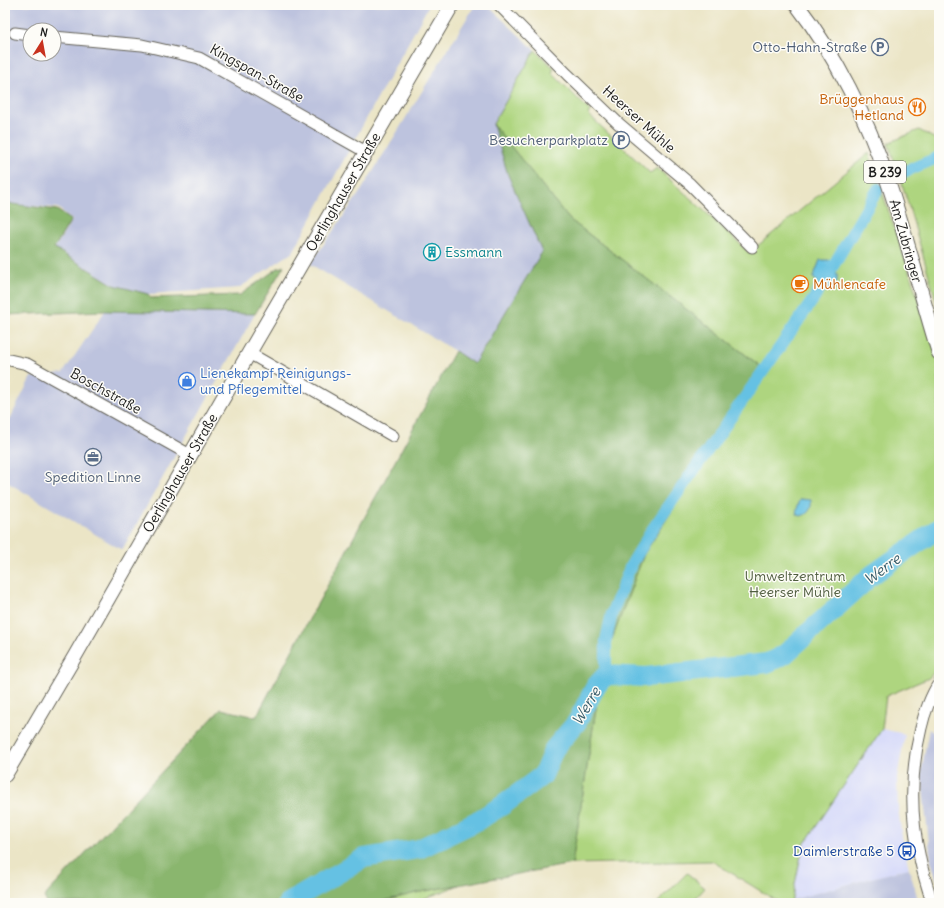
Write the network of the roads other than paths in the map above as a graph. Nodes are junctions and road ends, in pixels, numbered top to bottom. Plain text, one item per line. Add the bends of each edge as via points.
1 (452, 5) edge
2 (499, 5) edge
3 (798, 5) edge
4 (509, 9) edge
5 (15, 33) dead end
6 (22, 34) edge
7 (62, 38) edge
8 (366, 152) junction
9 (752, 246) dead end
10 (249, 353) junction
11 (939, 354) edge
12 (5, 359) edge
13 (393, 436) dead end
14 (190, 455) junction
15 (939, 683) edge
16 (5, 775) edge
17 (932, 903) edge

1 - 8 main road, Oerlinghauser Straße
2 - 4 street, Heerser Mühle
3 - 11 main road, Am Zubringer / B 239 via 826,47 872,139 887,179
4 - 9 street, Heerser Mühle via 567,74 618,123 690,184
5 - 6 street
7 - 8 street, Kingspan-Straße via 142,45 199,58
8 - 10 main road, Oerlinghauser Straße
10 - 13 street
10 - 14 main road, Oerlinghauser Straße
12 - 14 street, Boschstraße via 27,364
14 - 16 main road, Oerlinghauser Straße
15 - 17 street via 924,716 912,781 916,837

